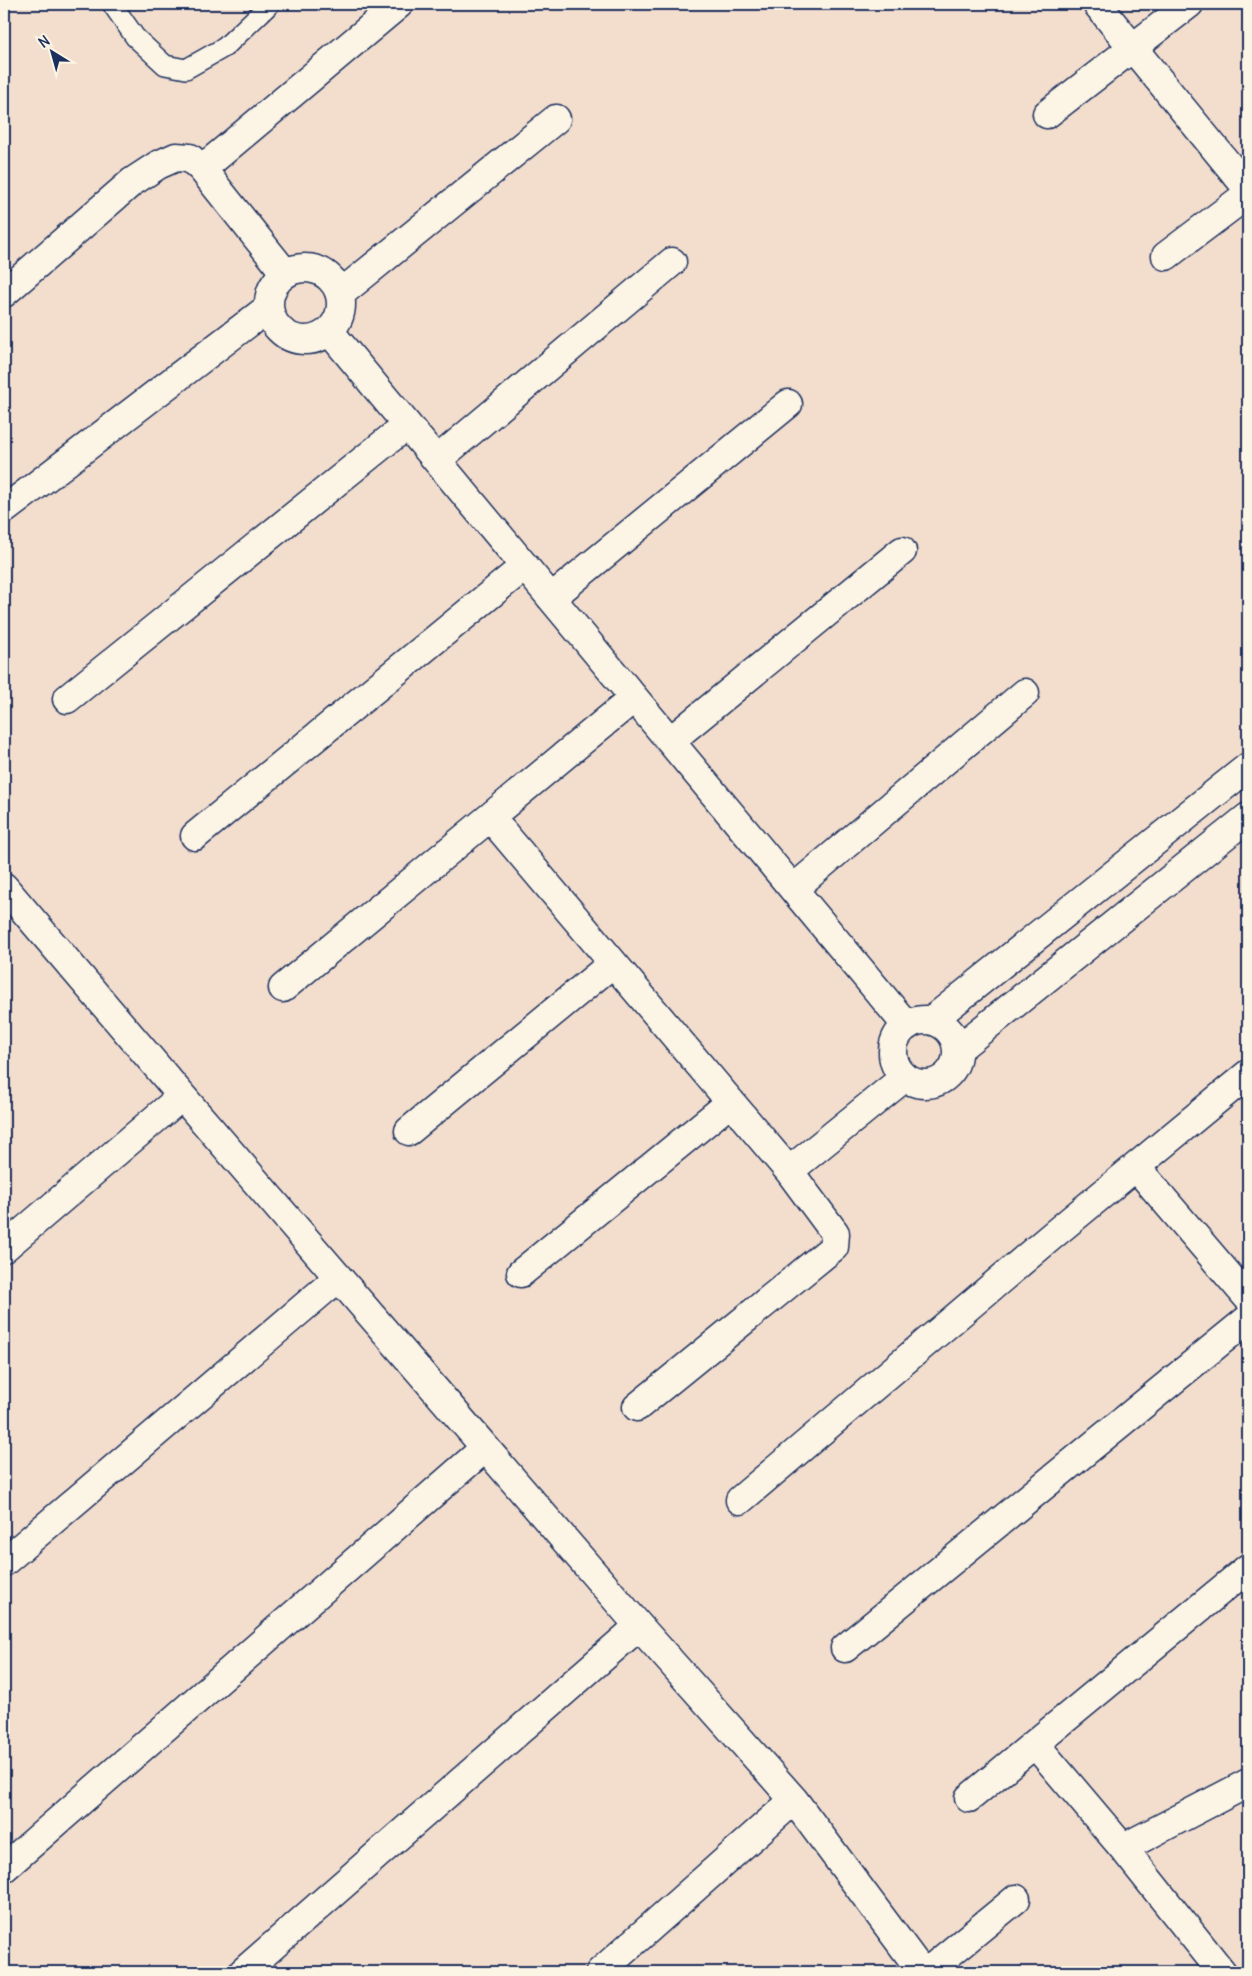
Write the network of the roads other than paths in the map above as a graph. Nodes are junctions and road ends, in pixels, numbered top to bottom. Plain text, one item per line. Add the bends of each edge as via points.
1 (112, 4) edge
2 (270, 4) edge
3 (400, 4) edge
4 (1097, 4) edge
5 (1189, 4) edge
6 (1133, 48) junction
7 (1047, 114) dead end
8 (556, 118) dead end
9 (202, 169) junction
10 (1248, 189) edge
11 (1248, 194) edge
12 (1166, 256) dead end
13 (672, 262) dead end
14 (286, 273) junction
15 (4, 293) edge
16 (340, 294) junction
17 (268, 308) junction
18 (330, 332) junction
19 (788, 404) dead end
20 (407, 425) junction
21 (437, 460) junction
22 (4, 510) edge
23 (902, 551) dead end
24 (525, 566) junction
25 (551, 598) junction
26 (1026, 694) dead end
27 (634, 698) junction
28 (67, 699) dead end
29 (670, 741) junction
30 (1246, 773) edge
31 (490, 817) junction
32 (1248, 817) edge
33 (195, 836) dead end
34 (793, 889) junction
35 (8, 899) edge
36 (614, 963) junction
37 (283, 988) dead end
38 (920, 1023) junction
39 (957, 1050) junction
40 (1248, 1074) edge
41 (905, 1077) junction
42 (182, 1096) junction
43 (731, 1102) junction
44 (408, 1131) dead end
45 (1136, 1167) junction
46 (789, 1171) junction
47 (4, 1248) edge
48 (521, 1273) dead end
49 (338, 1278) junction
50 (1248, 1298) edge
51 (1248, 1319) edge
52 (637, 1407) dead end
53 (486, 1448) junction
54 (740, 1500) dead end
55 (4, 1562) edge
56 (1248, 1568) edge
57 (639, 1626) junction
58 (845, 1648) dead end
59 (1035, 1744) junction
60 (1248, 1783) edge
61 (969, 1798) dead end
62 (794, 1800) junction
63 (1123, 1848) junction
64 (4, 1868) edge
65 (1016, 1899) dead end
66 (243, 1972) edge
67 (600, 1972) edge
68 (922, 1972) edge
69 (927, 1972) edge
70 (1222, 1972) edge

1 - 2 lane via 135,37 165,65 186,69 225,47
3 - 9 street
4 - 6 street
5 - 6 street
6 - 7 street
6 - 10 street
8 - 16 street
9 - 14 street
9 - 15 street via 190,158 176,157 158,165 132,182
11 - 12 street
13 - 21 street
14 - 16 street via 298,268 312,268 325,273
14 - 17 street via 269,294
16 - 18 street via 342,308
17 - 18 street via 280,332 291,339 318,339
17 - 22 street
18 - 20 street
19 - 25 street
20 - 21 street
20 - 28 street
21 - 24 street
23 - 29 street
24 - 25 street
24 - 33 street
25 - 27 street
26 - 34 street
27 - 29 street
27 - 31 street
29 - 34 street
30 - 38 street
31 - 36 street
31 - 37 street
32 - 39 street
34 - 38 street
35 - 42 street
36 - 43 street
36 - 44 street
38 - 39 street via 945,1027
38 - 41 street via 900,1033 895,1041 894,1061
39 - 41 street via 951,1069 935,1082 925,1084
40 - 45 street
41 - 46 street
42 - 47 street
42 - 49 street
43 - 46 street
43 - 48 street
45 - 50 street
45 - 54 street
46 - 52 street via 835,1233 834,1247
49 - 53 street
49 - 55 street
51 - 58 street
53 - 57 street
53 - 64 street
56 - 59 street
57 - 62 street
57 - 66 street
59 - 61 street
59 - 63 street
60 - 63 street
62 - 67 street
62 - 68 street
63 - 70 street
65 - 69 street

